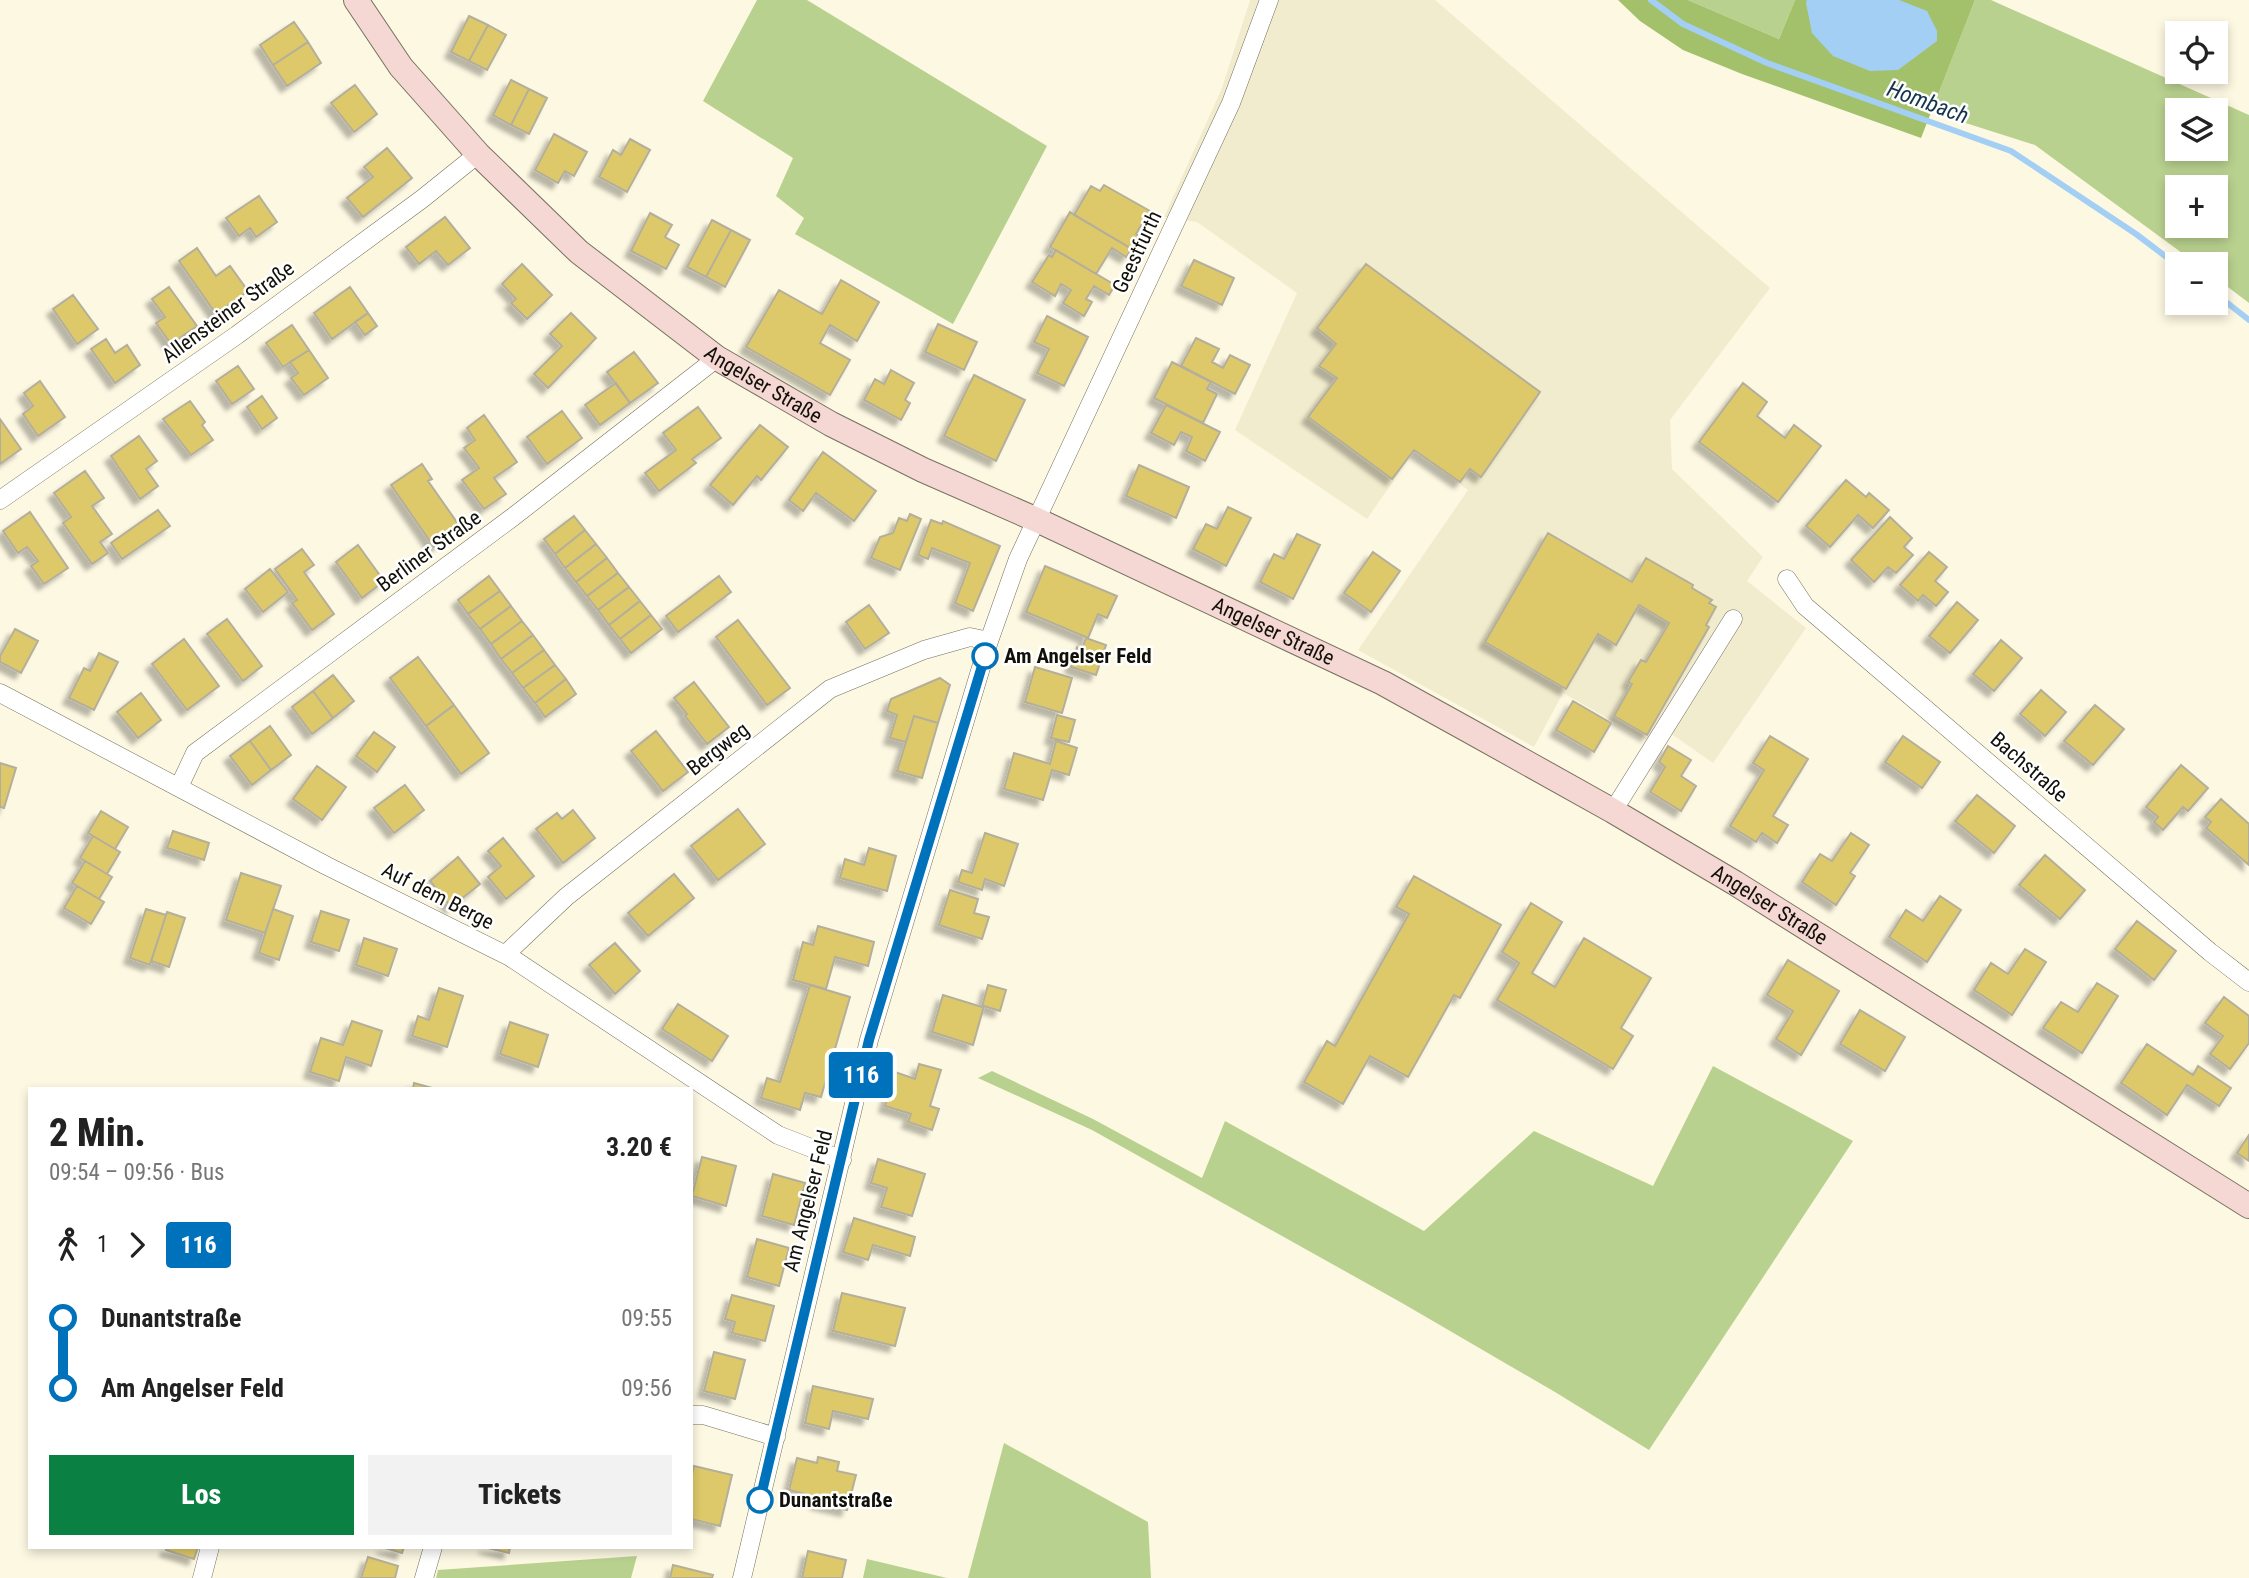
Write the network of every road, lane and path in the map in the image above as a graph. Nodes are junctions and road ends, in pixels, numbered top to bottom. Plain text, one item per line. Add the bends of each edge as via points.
1 (356, 0) edge
2 (1269, 0) edge
3 (478, 154) junction
4 (717, 358) junction
5 (0, 500) edge
6 (1037, 520) junction
7 (1787, 579) dead end
8 (1733, 619) dead end
9 (989, 641) junction
10 (0, 693) edge
11 (179, 787) junction
12 (1614, 811) junction
13 (510, 957) junction
14 (2249, 982) edge
15 (842, 1160) junction
16 (2249, 1206) edge
17 (693, 1415) edge
18 (776, 1437) junction
19 (209, 1549) edge
20 (432, 1549) edge
21 (202, 1578) edge
22 (424, 1578) edge
23 (742, 1578) edge

1 - 3 main road, Angelser Straße via 401,67
2 - 6 street, Geestfurth via 1231,103
3 - 4 main road, Angelser Straße via 579,252
3 - 5 street, Allensteiner Straße via 237,335
4 - 6 main road, Angelser Straße via 831,424
4 - 11 street, Berliner Straße via 513,517 195,752
6 - 9 street, Am Angelser Feld
6 - 12 main road, Angelser Straße via 1383,683
7 - 14 street, Bachstraße via 1805,606
8 - 12 street
9 - 13 street, Bergweg via 970,637 924,650 830,689 566,897 510,950
9 - 15 street, Am Angelser Feld via 869,1040
10 - 11 street, Auf dem Berge
11 - 13 street, Auf dem Berge
12 - 16 main road, Angelser Straße
13 - 15 street, Auf dem Berge via 778,1135
15 - 18 street, Am Angelser Feld
17 - 18 street
18 - 23 street, Am Angelser Feld
19 - 21 street
20 - 22 street

